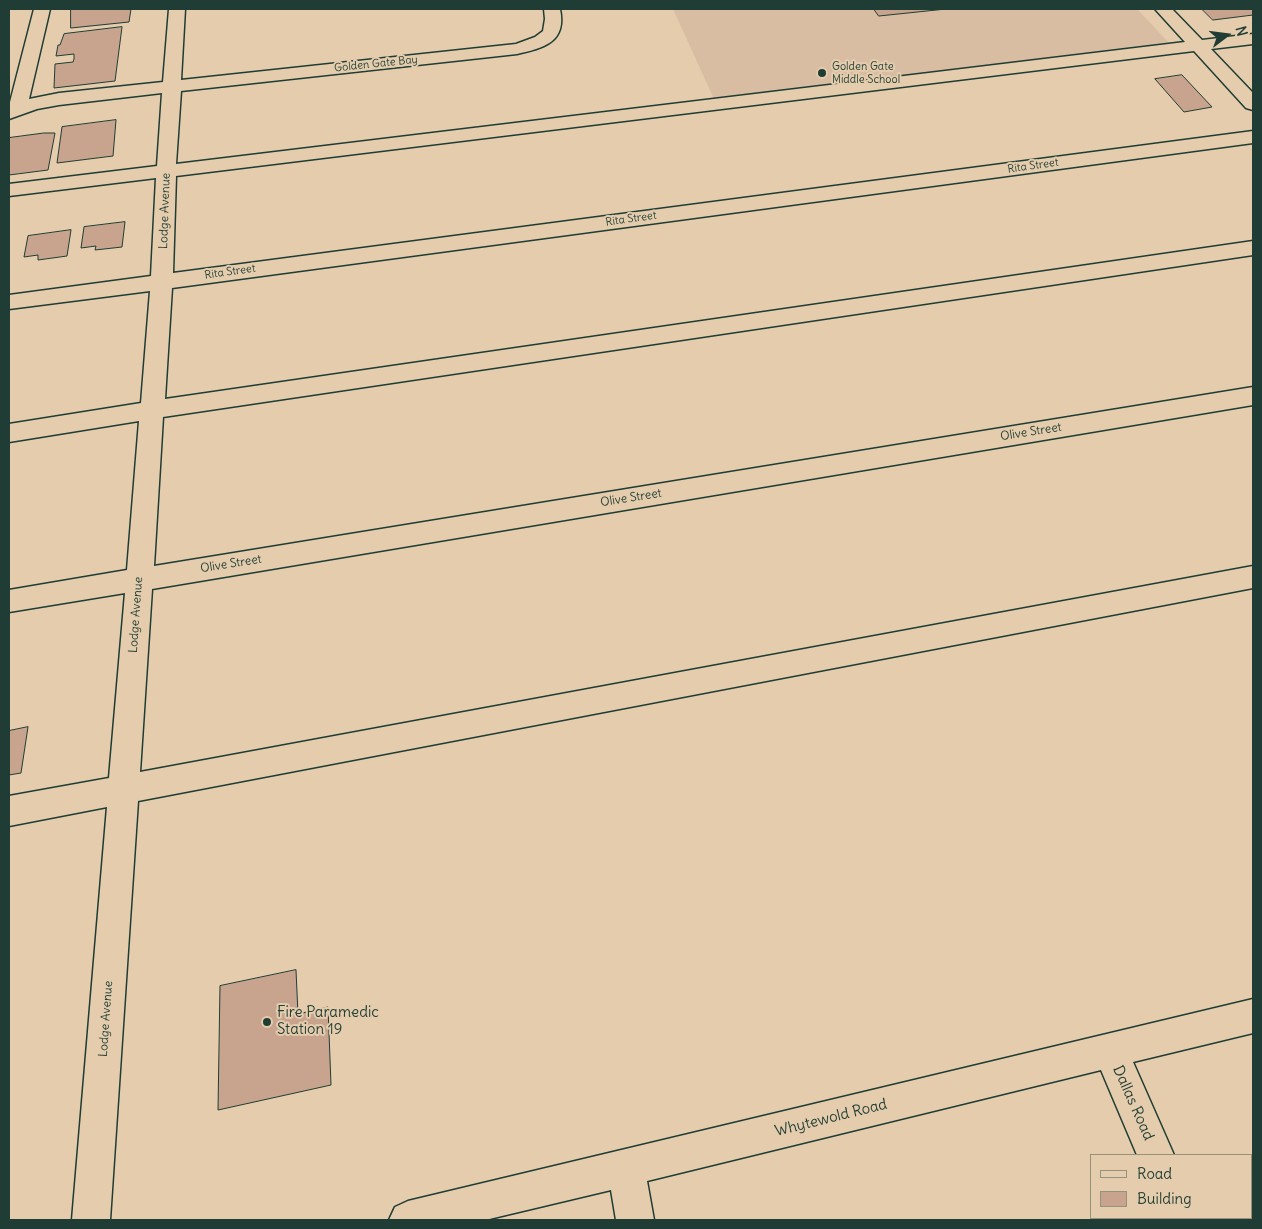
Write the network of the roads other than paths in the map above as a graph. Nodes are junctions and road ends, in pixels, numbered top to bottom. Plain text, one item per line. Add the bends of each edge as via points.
1 (42, 9) edge
2 (177, 9) edge
3 (552, 9) edge
4 (1163, 9) edge
5 (1253, 39) edge
6 (1198, 46) junction
7 (172, 86) junction
8 (1253, 104) edge
9 (13, 112) edge
10 (1253, 137) edge
11 (166, 171) junction
12 (9, 190) edge
13 (1253, 248) edge
14 (162, 281) junction
15 (9, 302) edge
16 (1253, 396) edge
17 (152, 410) junction
18 (9, 433) edge
19 (1253, 577) edge
20 (139, 579) junction
21 (9, 600) edge
22 (123, 790) junction
23 (9, 811) edge
24 (1253, 1016) edge
25 (1110, 1051) junction
26 (1156, 1154) edge
27 (626, 1168) junction
28 (91, 1220) edge
29 (408, 1220) edge
30 (635, 1220) edge

1 - 9 street
2 - 7 street, Lodge Avenue
3 - 7 street, Golden Gate Bay via 555,22 550,34 533,45
4 - 6 street
5 - 6 street
6 - 8 street
6 - 11 street
7 - 9 street, Golden Gate Bay via 32,104
7 - 11 street, Lodge Avenue
10 - 14 street, Rita Street
11 - 12 street
11 - 14 street, Lodge Avenue
13 - 17 street
14 - 15 street, Rita Street
14 - 17 street, Lodge Avenue
16 - 20 street, Olive Street
17 - 18 street
17 - 20 street, Lodge Avenue
19 - 22 street
20 - 21 street, Olive Street
20 - 22 street, Lodge Avenue
22 - 23 street
22 - 28 street, Lodge Avenue
24 - 25 street, Whytewold Road
25 - 26 street, Dallas Road
25 - 27 street, Whytewold Road
27 - 29 street, Whytewold Road
27 - 30 street

